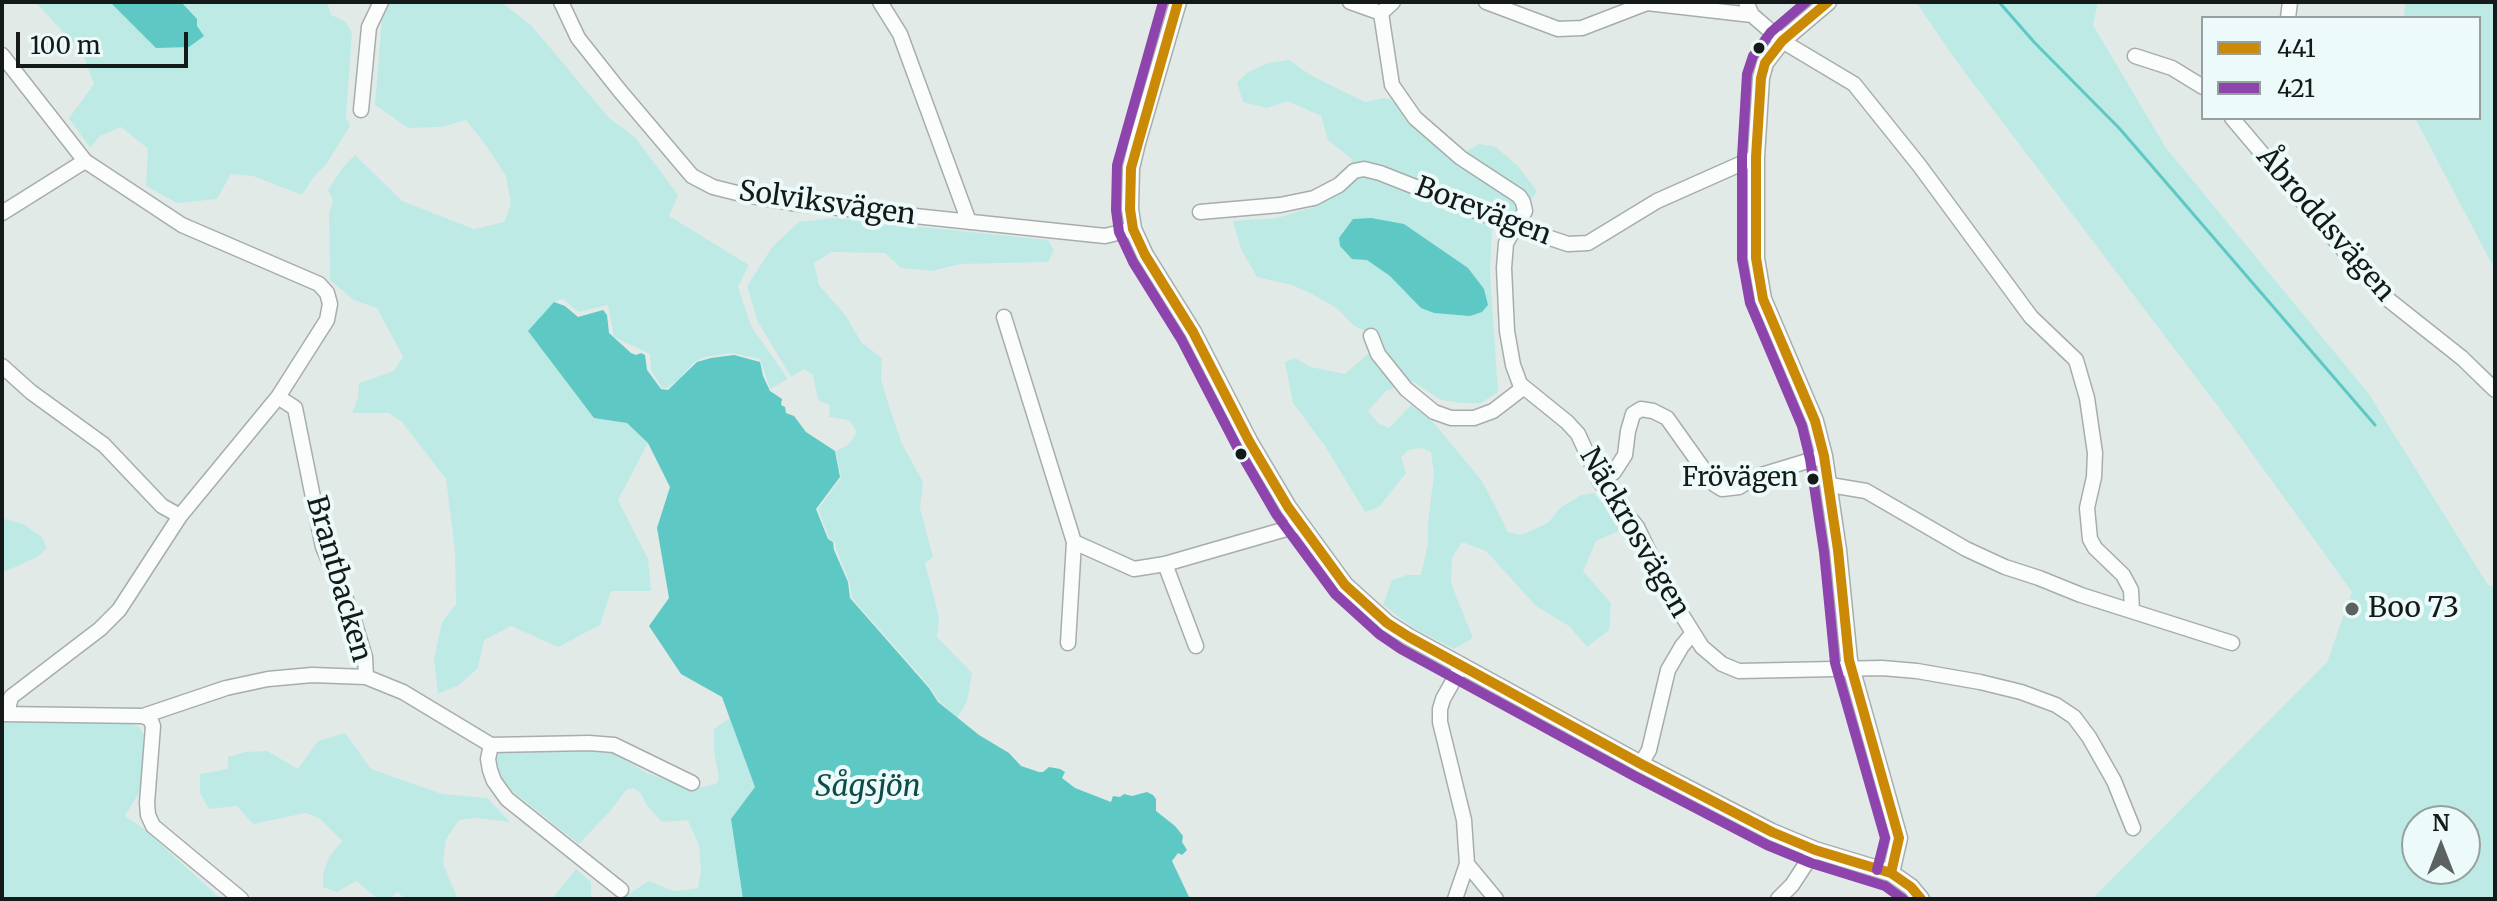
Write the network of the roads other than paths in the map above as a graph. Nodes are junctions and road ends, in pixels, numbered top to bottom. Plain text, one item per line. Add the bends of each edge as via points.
1 (381, 2) edge
2 (561, 2) edge
3 (880, 2) edge
4 (1178, 2) edge
5 (1350, 2) edge
6 (1393, 2) edge
7 (1486, 2) edge
8 (1828, 2) edge
9 (1749, 8) edge
10 (1381, 13) junction
11 (1782, 41) junction
12 (2, 55) edge
13 (2135, 56) dead end
14 (2201, 86) edge
15 (361, 110) dead end
16 (2234, 120) edge
17 (1756, 157) junction
18 (85, 161) junction
19 (1200, 212) dead end
20 (2, 213) edge
21 (969, 222) junction
22 (1517, 227) junction
23 (1133, 229) junction
24 (1004, 317) dead end
25 (1371, 336) dead end
26 (2, 366) edge
27 (1523, 388) junction
28 (2495, 390) edge
29 (278, 397) junction
30 (1824, 456) junction
31 (1600, 482) junction
32 (1830, 485) junction
33 (180, 516) junction
34 (1300, 525) junction
35 (1074, 542) junction
36 (1165, 564) junction
37 (2132, 611) junction
38 (1692, 634) junction
39 (1068, 643) dead end
40 (2232, 643) dead end
41 (1196, 646) dead end
42 (1462, 665) junction
43 (1851, 669) junction
44 (366, 677) junction
45 (5, 714) edge
46 (143, 716) junction
47 (491, 745) junction
48 (1641, 764) junction
49 (692, 783) dead end
50 (2133, 828) dead end
51 (1815, 850) junction
52 (1467, 864) junction
53 (1891, 873) junction
54 (621, 890) dead end
55 (241, 899) edge
56 (1455, 899) edge
57 (1496, 899) edge
58 (1778, 899) edge
59 (1921, 899) edge

1 - 15 street via 369,27
2 - 21 street, Solviksvägen via 578,38 692,176 745,195
3 - 21 street via 900,34
4 - 23 street via 1131,168
5 - 10 street
6 - 10 street
7 - 9 street via 1558,29 1582,28 1647,3
8 - 11 street
9 - 11 street
10 - 22 street via 1392,85 1415,118 1461,158 1519,196 1525,211
11 - 17 street via 1761,78
11 - 37 street via 1854,84 2031,317 2076,360 2095,453 2088,530 2095,548 2123,575 2134,600
12 - 18 street
13 - 14 street via 2172,68
16 - 28 street, Åbroddsvägen via 2380,293
17 - 22 street, Borevägen via 1657,201 1588,243 1568,244
17 - 30 street via 1756,248 1763,299 1815,421
18 - 20 street
18 - 29 street via 193,231 319,284 327,293 327,320
19 - 22 street, Borevägen via 1314,198 1364,169
21 - 23 street, Solviksvägen via 1105,236
22 - 27 street via 1506,243 1503,296 1513,365
23 - 34 street
24 - 35 street
25 - 27 street via 1378,354 1406,389 1434,412 1451,418 1493,411
26 - 33 street via 104,445 162,506
27 - 31 street, Näckrosvägen via 1578,434
29 - 33 street
29 - 44 street, Brantbacken via 295,408 323,547 351,611
30 - 31 street via 1722,489 1667,418 1641,409 1633,414 1625,455
30 - 32 street
31 - 38 street, Näckrosvägen via 1637,527
32 - 37 street via 1866,491 1993,562
32 - 43 street
33 - 45 street via 132,593 100,629 11,697
34 - 36 street
34 - 42 street via 1366,605 1409,637
35 - 36 street via 1134,569
35 - 39 street
36 - 41 street
37 - 40 street
38 - 43 street, Näckrosvägen via 1722,664 1739,671
38 - 48 street via 1668,670
42 - 48 street
42 - 52 street via 1443,699 1440,722 1464,820
43 - 50 street, Näckrosvägen via 1917,671 1980,682 2056,705 2089,737
43 - 53 street via 1899,838
44 - 46 street via 268,679
44 - 47 street via 403,692
45 - 46 street
46 - 55 street via 153,726 147,803 153,826
47 - 49 street via 614,745
47 - 54 street via 490,770 507,799
48 - 51 street
51 - 53 street
51 - 58 street
52 - 56 street
52 - 57 street
53 - 59 street

